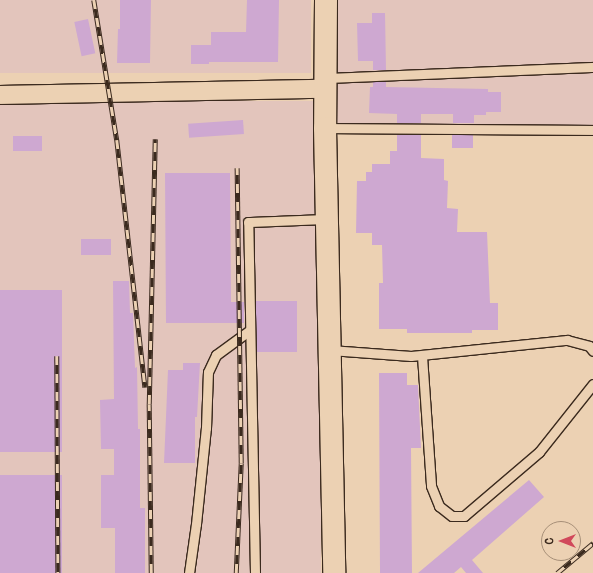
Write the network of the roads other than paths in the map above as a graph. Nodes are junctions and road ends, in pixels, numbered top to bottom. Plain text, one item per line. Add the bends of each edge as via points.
1 (326, 0) edge
2 (593, 67) edge
3 (326, 84) junction
4 (0, 95) edge
5 (325, 128) junction
6 (593, 130) edge
7 (327, 219) junction
8 (250, 330) junction
9 (330, 350) junction
10 (593, 351) edge
11 (422, 356) junction
12 (593, 384) edge
13 (189, 573) edge
14 (255, 573) edge
15 (334, 573) edge

1 - 3 street
2 - 3 lane
3 - 4 street
3 - 5 street
5 - 6 lane
5 - 7 street
7 - 8 lane via 248,222
7 - 9 street
8 - 13 lane via 216,355 208,372 206,428
8 - 14 lane
9 - 11 lane
9 - 15 street
10 - 11 lane via 589,346 567,340
11 - 12 lane via 431,486 439,506 452,516 464,516 539,452

